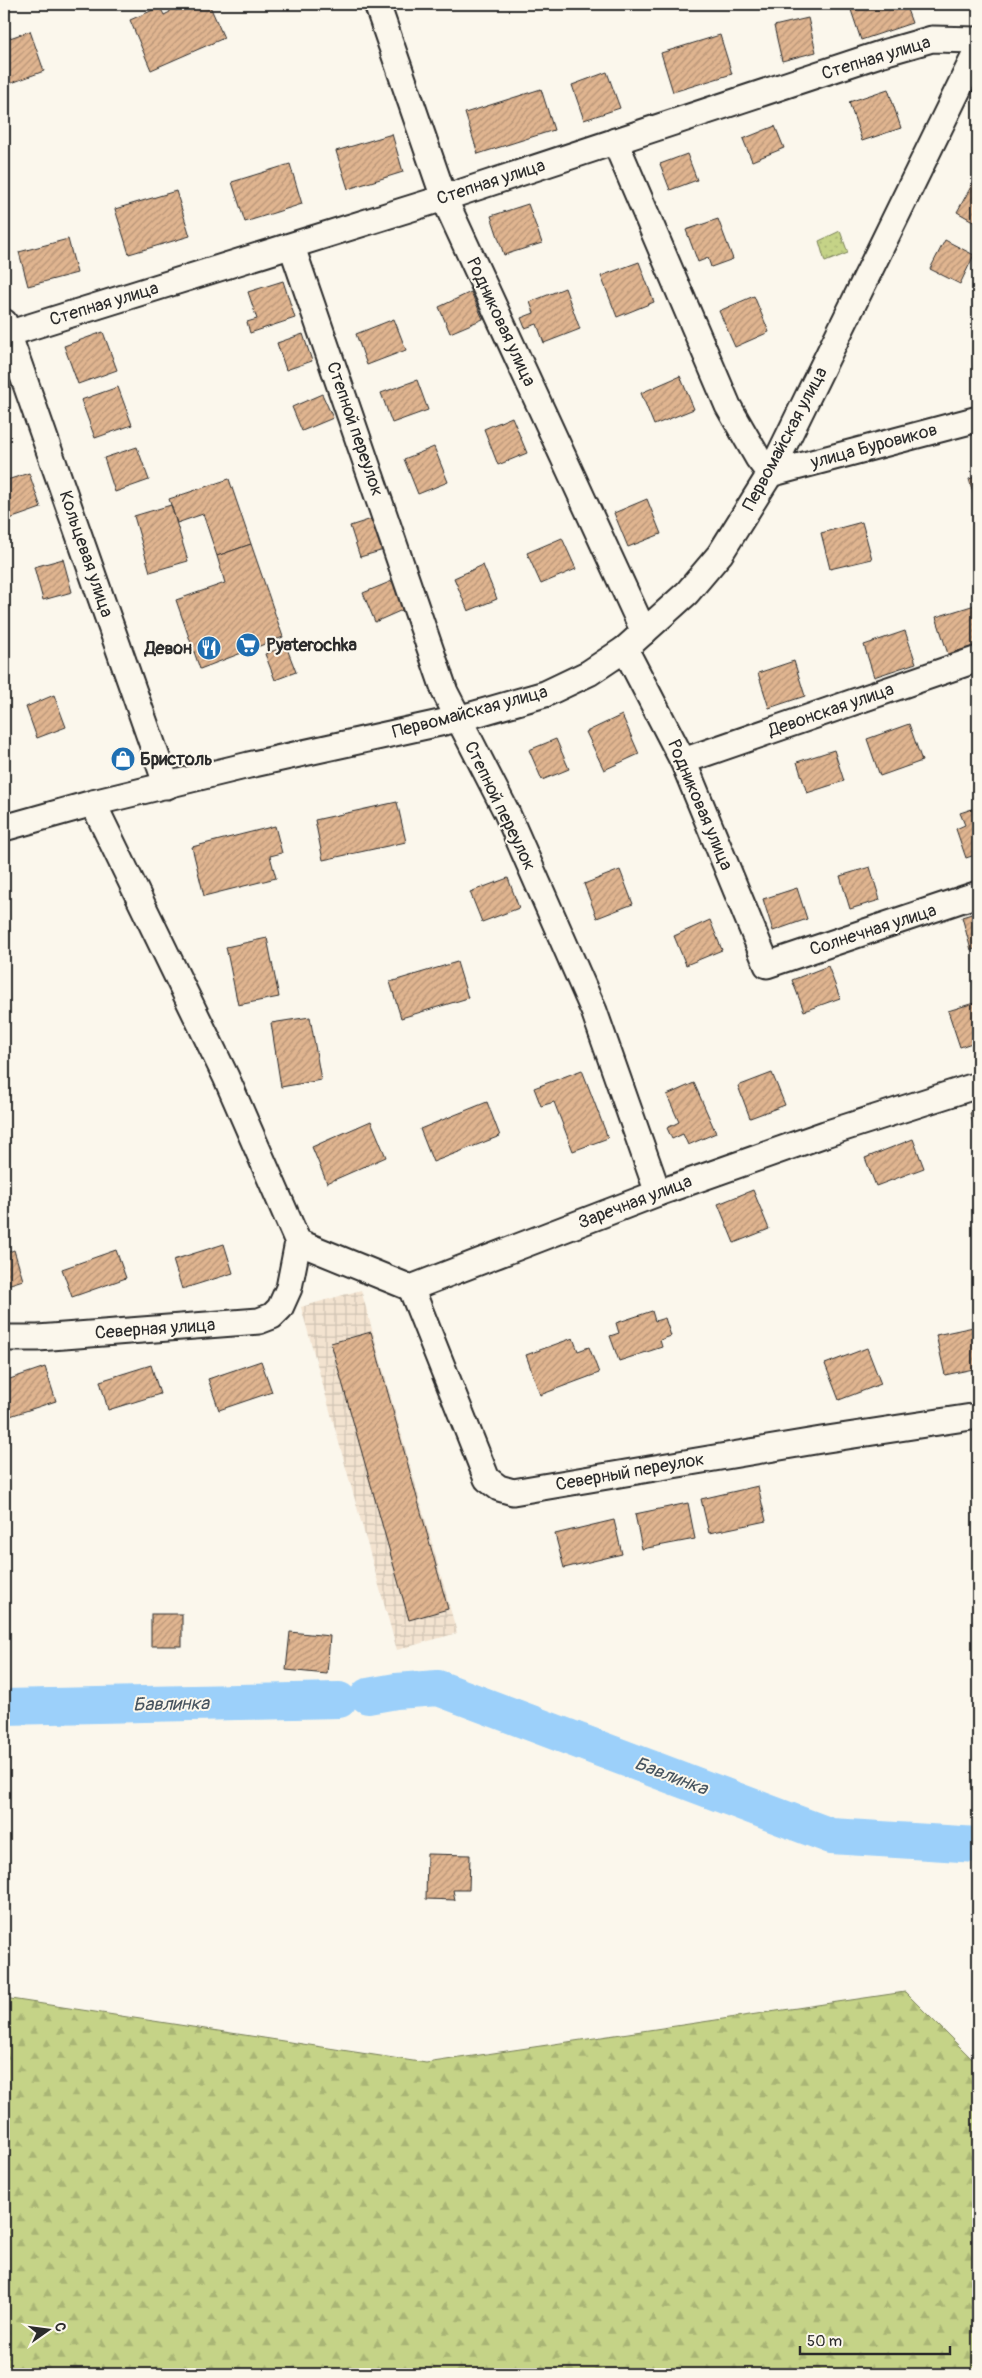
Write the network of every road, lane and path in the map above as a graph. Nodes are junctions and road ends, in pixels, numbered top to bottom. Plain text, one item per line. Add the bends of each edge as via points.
1 (377, 4) edge
2 (978, 40) edge
3 (978, 49) edge
4 (615, 141) junction
5 (444, 198) junction
6 (292, 247) junction
7 (5, 330) edge
8 (978, 419) edge
9 (770, 474) junction
10 (644, 632) junction
11 (625, 649) junction
12 (978, 659) edge
13 (458, 719) junction
14 (683, 761) junction
15 (167, 786) junction
16 (92, 804) junction
17 (4, 828) edge
18 (978, 894) edge
19 (767, 965) joint
20 (978, 1085) edge
21 (658, 1193) junction
22 (298, 1242) junction
23 (411, 1288) junction
24 (4, 1338) edge
25 (978, 1416) edge

1 - 5 street, Родниковая улица
2 - 4 street, Степная улица via 932,39
3 - 9 street, Первомайская улица
4 - 5 street, Степная улица
4 - 9 street via 728,406
5 - 6 street, Степная улица
5 - 10 street, Родниковая улица
6 - 7 street, Степная улица
6 - 13 street, Степной переулок via 445,692
7 - 15 street, Кольцевая улица
8 - 9 street, улица Буровиков
9 - 10 street, Первомайская улица via 720,554 687,593
10 - 11 street, Первомайская улица
11 - 13 street, Первомайская улица via 589,673 544,694
11 - 14 street, Родниковая улица
12 - 14 street, Девонская улица
13 - 15 street, Первомайская улица
13 - 21 street, Степной переулок via 506,811 594,1011
14 - 19 street, Родниковая улица
15 - 16 street, Первомайская улица
16 - 17 street, Первомайская улица
16 - 22 street via 226,1077
18 - 19 street, Солнечная улица
20 - 21 street, Заречная улица
21 - 23 street, Заречная улица
22 - 23 street
22 - 24 street, Северная улица via 289,1288 280,1308 258,1322
23 - 25 street, Северный переулок via 487,1478 499,1488 513,1492

